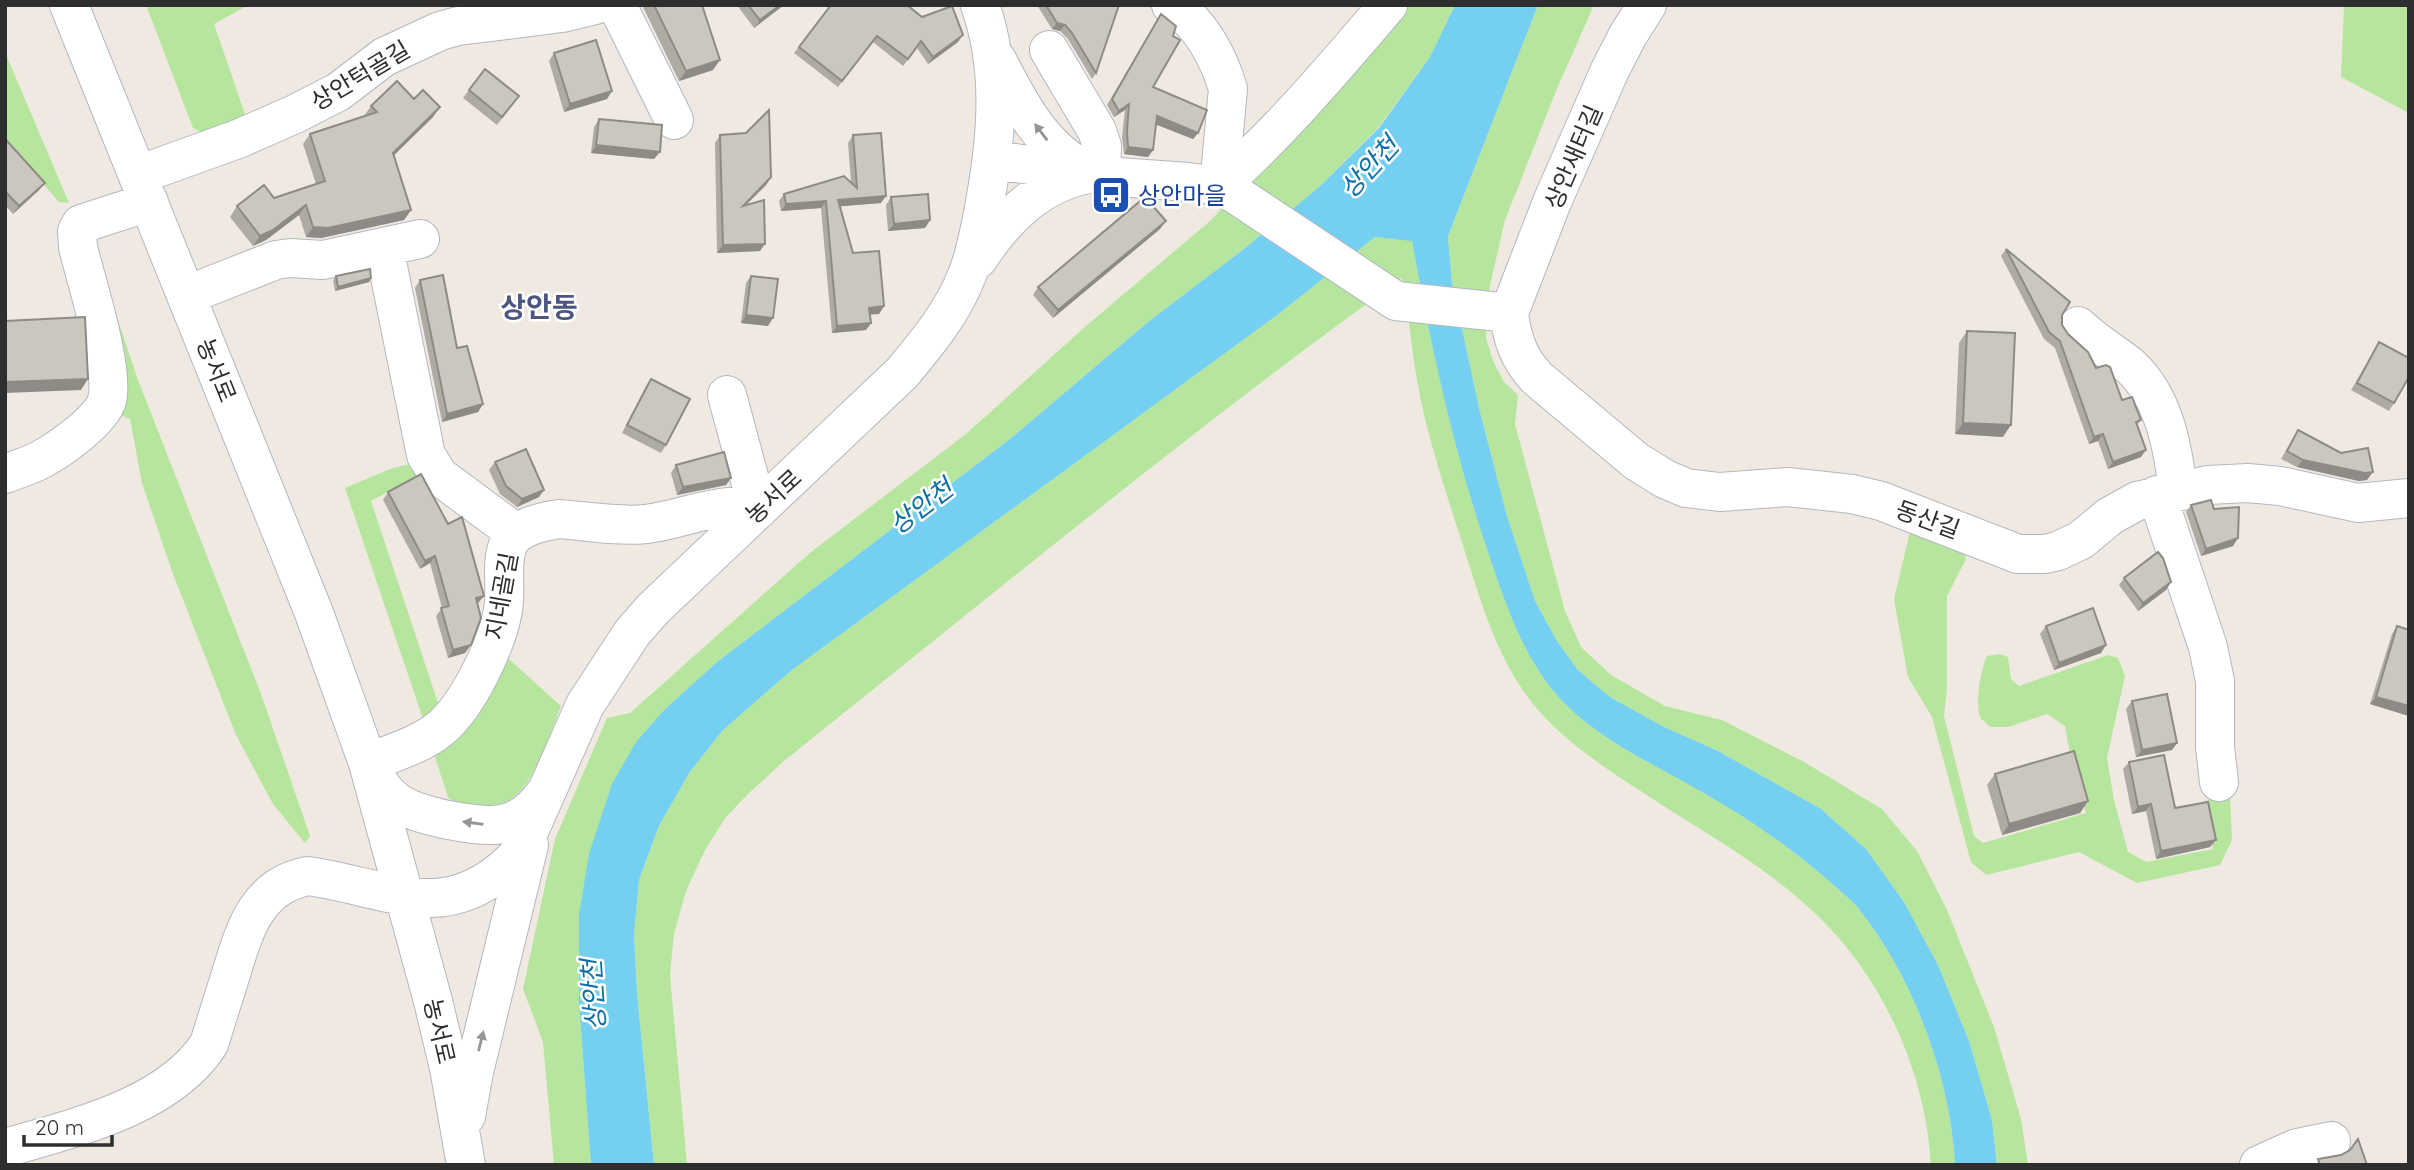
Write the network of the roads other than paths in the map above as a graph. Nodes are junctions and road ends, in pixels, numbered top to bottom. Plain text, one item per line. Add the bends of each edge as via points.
1 (69, 5) edge
2 (980, 5) edge
3 (1171, 5) edge
4 (1388, 5) edge
5 (597, 6) edge
6 (1643, 7) edge
7 (990, 45) junction
8 (1049, 50) dead end
9 (674, 120) dead end
10 (993, 160) junction
11 (1097, 174) junction
12 (143, 188) junction
13 (1227, 190) junction
14 (967, 275) junction
15 (187, 295) junction
16 (1499, 312) junction
17 (2078, 326) dead end
18 (727, 395) dead end
19 (5, 474) edge
20 (2168, 493) junction
21 (2409, 498) edge
22 (758, 510) junction
23 (516, 533) junction
24 (368, 763) junction
25 (2219, 782) dead end
26 (550, 785) junction
27 (534, 822) junction
28 (406, 898) junction
29 (2330, 1141) dead end
30 (5, 1148) edge
31 (465, 1161) edge
32 (2259, 1165) edge

1 - 12 street, 농서로
2 - 7 street, 농서로
3 - 13 street via 1196,25 1228,89
4 - 13 street
5 - 9 street
5 - 12 street, 상안턱골길 via 440,32 384,57 338,92
6 - 16 street, 상안새터길
7 - 10 street, 농서로 via 995,92
11 -> 7 street via 1062,157 1046,140
8 - 11 street via 1097,131 1102,146
10 - 11 street
10 - 14 street, 농서로
11 - 13 street
11 - 14 street via 1060,182 1030,200 999,229
12 - 15 street, 농서로
12 - 19 street, 상안턱골길 via 81,224 77,231 105,357 107,401 101,413 51,454
13 - 16 street via 1395,298
14 - 22 street, 농서로 via 950,310 902,373
15 - 23 street via 276,260 323,260 402,243 426,455 439,476
15 - 24 street, 농서로 via 314,613
16 - 20 street, 동산길 via 1517,351 1537,378 1636,461 1686,488 1720,492 1788,487 1852,494 2008,551 2032,555 2071,546 2121,509
17 - 20 street via 2130,367 2157,404 2173,451
18 - 22 street
20 - 21 street, 동산길 via 2248,483 2358,503
20 - 25 street via 2215,681
22 - 23 street, 지네골길 via 733,505 643,524 559,519
22 - 26 street, 농서로 via 632,633 585,705
23 - 24 street, 지네골길 via 506,555 503,610 474,683 441,728
26 -> 24 street via 518,818 506,824 479,824 410,810 387,794
24 - 28 street, 농서로
26 - 27 street, 농서로
27 - 28 street, 농서로 via 519,854 480,886 434,898
31 -> 27 street via 467,1101
28 - 30 street via 308,876 277,888 244,931 209,1044 200,1059 158,1093 132,1106
28 - 31 street, 농서로 via 449,1068
29 - 32 street

